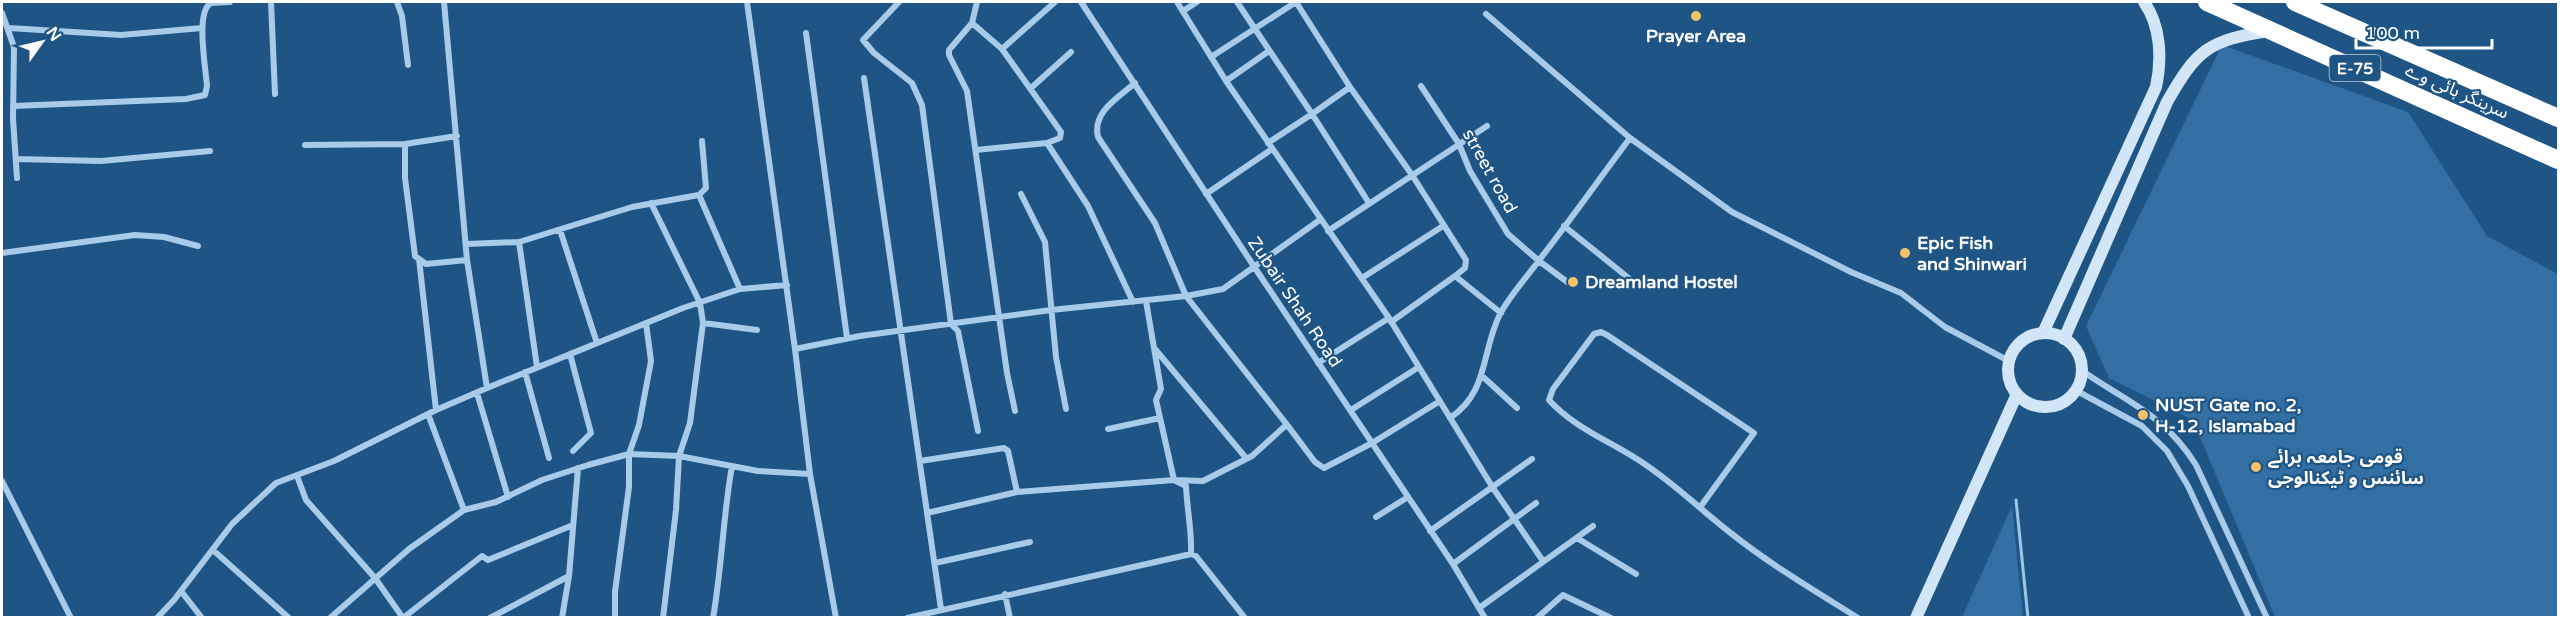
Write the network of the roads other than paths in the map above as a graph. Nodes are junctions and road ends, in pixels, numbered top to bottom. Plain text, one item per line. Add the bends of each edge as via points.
1 (230, 2) edge
2 (271, 2) edge
3 (397, 2) edge
4 (444, 2) edge
5 (747, 2) edge
6 (899, 2) edge
7 (977, 2) edge
8 (1054, 2) edge
9 (1081, 2) edge
10 (1177, 2) edge
11 (1197, 2) edge
12 (1237, 2) edge
13 (1296, 2) edge
14 (2144, 2) edge
15 (2207, 2) edge
16 (2295, 2) edge
17 (1183, 11) junction
18 (2, 13) edge
19 (1486, 14) dead end
20 (972, 23) junction
21 (9, 28) junction
22 (202, 28) junction
23 (1255, 29) junction
24 (2273, 30) junction
25 (806, 33) dead end
26 (1002, 49) junction
27 (1269, 51) junction
28 (1071, 52) dead end
29 (1211, 57) junction
30 (408, 65) dead end
31 (864, 78) dead end
32 (1226, 81) junction
33 (1135, 84) junction
34 (1421, 86) dead end
35 (1350, 87) junction
36 (1031, 88) junction
37 (275, 94) dead end
38 (14, 106) junction
39 (1312, 114) junction
40 (2559, 118) edge
41 (1487, 126) dead end
42 (457, 136) junction
43 (1630, 138) junction
44 (702, 141) dead end
45 (1047, 143) junction
46 (1268, 143) junction
47 (405, 144) junction
48 (1459, 144) junction
49 (305, 145) dead end
50 (1272, 149) junction
51 (976, 150) junction
52 (210, 152) dead end
53 (16, 159) junction
54 (2559, 160) edge
55 (1412, 176) junction
56 (17, 178) dead end
57 (1021, 194) dead end
58 (1206, 194) junction
59 (699, 195) junction
60 (651, 203) junction
61 (1369, 203) junction
62 (1321, 219) junction
63 (1443, 226) junction
64 (1564, 226) junction
65 (560, 230) junction
66 (1328, 231) junction
67 (519, 242) junction
68 (466, 244) junction
69 (198, 246) dead end
70 (2, 253) edge
71 (419, 259) junction
72 (467, 260) junction
73 (1539, 261) junction
74 (1255, 268) junction
75 (1455, 276) junction
76 (1362, 278) junction
77 (1570, 284) dead end
78 (1636, 284) dead end
79 (787, 285) junction
80 (740, 289) junction
81 (1186, 296) junction
82 (1133, 302) junction
83 (1146, 302) junction
84 (700, 303) junction
85 (1051, 310) junction
86 (1501, 313) junction
87 (1000, 318) junction
88 (1390, 320) junction
89 (646, 323) junction
90 (703, 323) junction
91 (951, 324) junction
92 (758, 330) dead end
93 (900, 330) junction
94 (2043, 333) junction
95 (847, 338) junction
96 (2064, 339) junction
97 (597, 343) junction
98 (1155, 348) junction
99 (795, 349) junction
100 (570, 354) junction
101 (2009, 361) junction
102 (1318, 363) junction
103 (537, 367) junction
104 (1419, 367) junction
105 (2081, 370) junction
106 (525, 372) junction
107 (1481, 375) junction
108 (487, 388) junction
109 (2075, 390) junction
110 (477, 393) junction
111 (2017, 394) junction
112 (1440, 401) junction
113 (1517, 408) dead end
114 (1066, 409) dead end
115 (436, 410) junction
116 (1351, 410) junction
117 (1015, 411) dead end
118 (428, 414) junction
119 (1160, 417) junction
120 (1450, 418) junction
121 (1288, 426) junction
122 (1108, 429) dead end
123 (978, 431) dead end
124 (1372, 443) junction
125 (573, 451) dead end
126 (628, 454) junction
127 (679, 456) junction
128 (549, 458) dead end
129 (1246, 458) junction
130 (1532, 459) dead end
131 (920, 460) junction
132 (732, 466) junction
133 (578, 468) junction
134 (810, 474) junction
135 (297, 476) junction
136 (1174, 480) junction
137 (2, 481) edge
138 (1493, 488) junction
139 (1017, 492) junction
140 (507, 497) junction
141 (1408, 497) junction
142 (1536, 503) dead end
143 (1701, 506) junction
144 (464, 510) junction
145 (927, 513) junction
146 (1376, 517) dead end
147 (1514, 519) junction
148 (573, 525) junction
149 (1593, 526) dead end
150 (1430, 531) junction
151 (1577, 538) junction
152 (1030, 542) dead end
153 (213, 550) junction
154 (1191, 554) junction
155 (1543, 561) junction
156 (935, 563) junction
157 (1453, 564) junction
158 (1636, 574) dead end
159 (569, 576) junction
160 (375, 578) junction
161 (181, 591) junction
162 (1005, 594) junction
163 (1479, 608) junction
164 (941, 609) junction
165 (403, 617) edge
166 (71, 618) edge
167 (157, 618) edge
168 (202, 618) edge
169 (289, 618) edge
170 (330, 618) edge
171 (490, 618) edge
172 (562, 618) edge
173 (615, 618) edge
174 (663, 618) edge
175 (713, 618) edge
176 (836, 618) edge
177 (907, 618) edge
178 (1010, 618) edge
179 (1245, 618) edge
180 (1485, 618) edge
181 (1537, 618) edge
182 (1611, 618) edge
183 (1858, 618) edge
184 (1916, 618) edge
185 (2249, 618) edge
186 (2267, 618) edge

1 - 22 street via 207,5
2 - 37 street
3 - 30 street
4 - 42 street
5 - 79 street
6 - 91 street via 863,40 912,84 922,105
7 - 20 street
8 - 26 street
9 - 33 street, Zubair Shah Road
10 - 17 street
11 - 17 street
12 - 23 street
13 - 23 street
13 - 35 street
14 - 94 main road via 2155,26 2160,51 2156,87
15 - 24 highway, سرینگر ہائی وے / E-75
16 - 40 highway, سرینگر ہائی وے / E-75
17 - 29 street
18 - 21 street
19 - 43 street
20 - 26 street
20 - 51 street via 949,55 967,91
21 - 22 street via 121,35
21 - 38 street via 14,47
22 - 38 street via 207,86 205,95 198,98
23 - 27 street
23 - 29 street
24 - 54 highway, سرینگر ہائی وے / E-75
24 - 96 main road via 2236,36 2210,46 2183,74
25 - 95 street
26 - 36 street
27 - 32 street
27 - 39 street
28 - 36 street
29 - 32 street
31 - 93 street
32 - 46 street
33 - 58 street, Zubair Shah Road
33 - 81 street via 1098,118 1098,137 1155,223
34 - 48 street, street road
35 - 39 street
35 - 55 street
36 - 45 street via 1061,132 1060,138
38 - 53 street
39 - 46 street
39 - 61 street
41 - 48 street
42 - 47 street
42 - 68 street
43 - 64 street
43 - 101 street via 1732,212 1901,293 1945,327
44 - 59 street via 706,188
45 - 51 street
45 - 82 street via 1088,206
46 - 50 street
47 - 49 street
47 - 71 street via 408,199 415,256
48 - 55 street
48 - 73 street, street road via 1470,171 1508,234
50 - 58 street
50 - 62 street
51 - 87 street
52 - 53 street via 101,161
53 - 56 street
55 - 61 street
55 - 63 street
57 - 85 street via 1045,242
58 - 74 street, Zubair Shah Road
59 - 60 street
59 - 80 street
60 - 65 street
60 - 84 street
61 - 66 street
62 - 66 street
62 - 74 street
63 - 75 street via 1466,260 1465,268
63 - 76 street
64 - 73 street
64 - 78 street
65 - 67 street
65 - 97 street
66 - 76 street
67 - 68 street
67 - 103 street
68 - 72 street
69 - 70 street via 164,237 135,236
71 - 72 street via 426,264
71 - 115 street
72 - 108 street
73 - 77 street, street road
73 - 86 street
74 - 81 street via 1223,289
74 - 102 street, Zubair Shah Road
75 - 86 street
75 - 88 street
76 - 88 street
79 - 80 street
79 - 99 street
80 - 84 street
81 - 83 street
81 - 121 street
82 - 83 street
82 - 85 street
83 - 98 street
84 - 89 street
84 - 90 street
85 - 87 street
85 - 114 street
86 - 107 street via 1492,331
87 - 91 street
87 - 117 street
88 - 102 street
88 - 104 street
89 - 97 street
89 - 126 street via 651,362 639,425
90 - 92 street
90 - 127 street via 690,423
91 - 93 street
91 - 123 street via 958,331
93 - 95 street
93 - 131 street
94 - 96 main road
94 - 101 main road via 2021,342
95 - 99 street
96 - 105 main road via 2073,347
97 - 100 street
98 - 119 street via 1161,389 1156,400
98 - 129 street
99 - 134 street
100 - 103 street
100 - 125 street via 591,434
101 - 111 main road via 2010,384
102 - 116 street, Zubair Shah Road
103 - 106 street
104 - 112 street
104 - 116 street
105 - 109 main road
105 - 186 street via 2153,415 2185,447
106 - 108 street
106 - 128 street
107 - 113 street
107 - 120 street via 1466,406
108 - 110 street
109 - 111 main road via 2062,403 2045,407
109 - 185 street via 2142,426 2167,451 2188,486
110 - 115 street
110 - 140 street
111 - 184 main road
112 - 120 street
112 - 124 street
115 - 118 street
116 - 124 street, Zubair Shah Road
118 - 135 street
118 - 144 street
119 - 122 street
119 - 136 street
120 - 138 street
121 - 124 street via 1324,468
121 - 129 street
124 - 141 street, Zubair Shah Road
126 - 127 street
126 - 133 street
126 - 173 street via 629,487
127 - 132 street
127 - 174 street
129 - 136 street via 1203,481
130 - 138 street
131 - 139 street via 1005,448
131 - 145 street
132 - 134 street
132 - 175 street
133 - 140 street
133 - 148 street
134 - 176 street
135 - 153 street via 276,483 232,524
135 - 160 street via 306,500
136 - 139 street
136 - 154 street via 1186,486
137 - 166 street
138 - 147 street
138 - 150 street
139 - 145 street
140 - 144 street
141 - 146 street
141 - 150 street, Zubair Shah Road
142 - 147 street
143 - 143 street via 1754,433 1607,335 1594,334 1549,400 1561,414 1643,463
143 - 183 street via 1731,534 1777,567
144 - 160 street
145 - 156 street
147 - 155 street
147 - 157 street
148 - 159 street
148 - 165 street via 488,560 482,556
149 - 151 street
150 - 157 street, Zubair Shah Road
151 - 155 street
151 - 158 street
152 - 156 street
153 - 161 street
153 - 169 street
154 - 162 street
154 - 179 street
155 - 163 street
156 - 164 street
157 - 163 street, Zubair Shah Road
159 - 171 street
159 - 172 street
160 - 165 street
160 - 170 street
161 - 167 street
161 - 168 street
162 - 164 street
162 - 178 street
163 - 180 street, Zubair Shah Road
164 - 177 street
181 - 182 street via 1563,596

